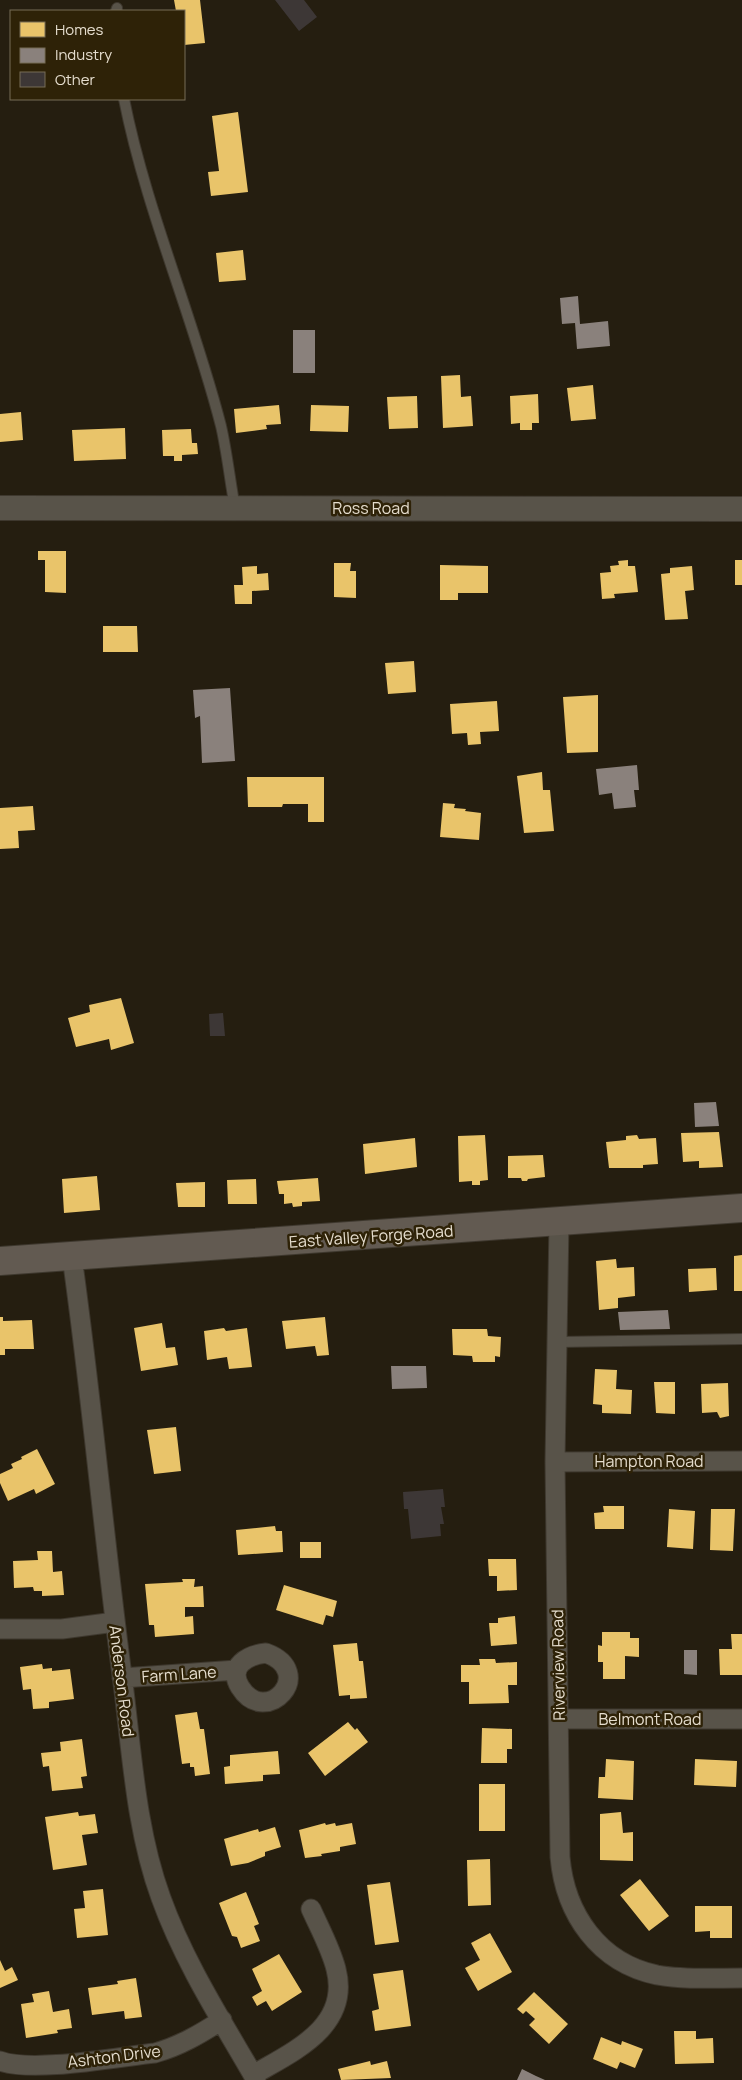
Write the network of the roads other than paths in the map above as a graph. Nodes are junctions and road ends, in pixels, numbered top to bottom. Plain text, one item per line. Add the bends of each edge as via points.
1 (124, 100) edge
2 (0, 508) edge
3 (235, 508) junction
4 (742, 509) edge
5 (742, 1208) edge
6 (560, 1222) junction
7 (72, 1257) junction
8 (0, 1261) edge
9 (742, 1339) edge
10 (558, 1342) junction
11 (742, 1460) edge
12 (555, 1462) junction
13 (115, 1622) junction
14 (0, 1629) edge
15 (237, 1670) dead end
16 (122, 1678) junction
17 (559, 1719) junction
18 (742, 1719) edge
19 (311, 1909) dead end
20 (742, 1978) edge
21 (222, 2020) junction
22 (0, 2062) edge
23 (254, 2078) edge

1 - 3 lane via 134,150 221,427
2 - 3 street, Ross Road
3 - 4 street, Ross Road
5 - 6 main road, East Valley Forge Road
6 - 7 main road, East Valley Forge Road
6 - 10 street, Riverview Road
7 - 8 main road, East Valley Forge Road
7 - 13 street, Anderson Road
9 - 10 lane
10 - 12 street, Riverview Road
11 - 12 street, Hampton Road
12 - 17 street, Riverview Road
13 - 14 street via 62,1629
13 - 16 street, Anderson Road
15 - 16 street, Farm Lane
16 - 21 street, Anderson Road via 142,1825 160,1896 190,1964
17 - 18 street, Belmont Road
17 - 20 street, Riverview Road via 562,1873 568,1900 584,1928 614,1958 642,1971 673,1977
19 - 23 street via 337,1971 338,1986 331,2014 324,2027 303,2047
21 - 22 street, Ashton Drive via 199,2036 156,2053 35,2065
21 - 23 street, Anderson Road

